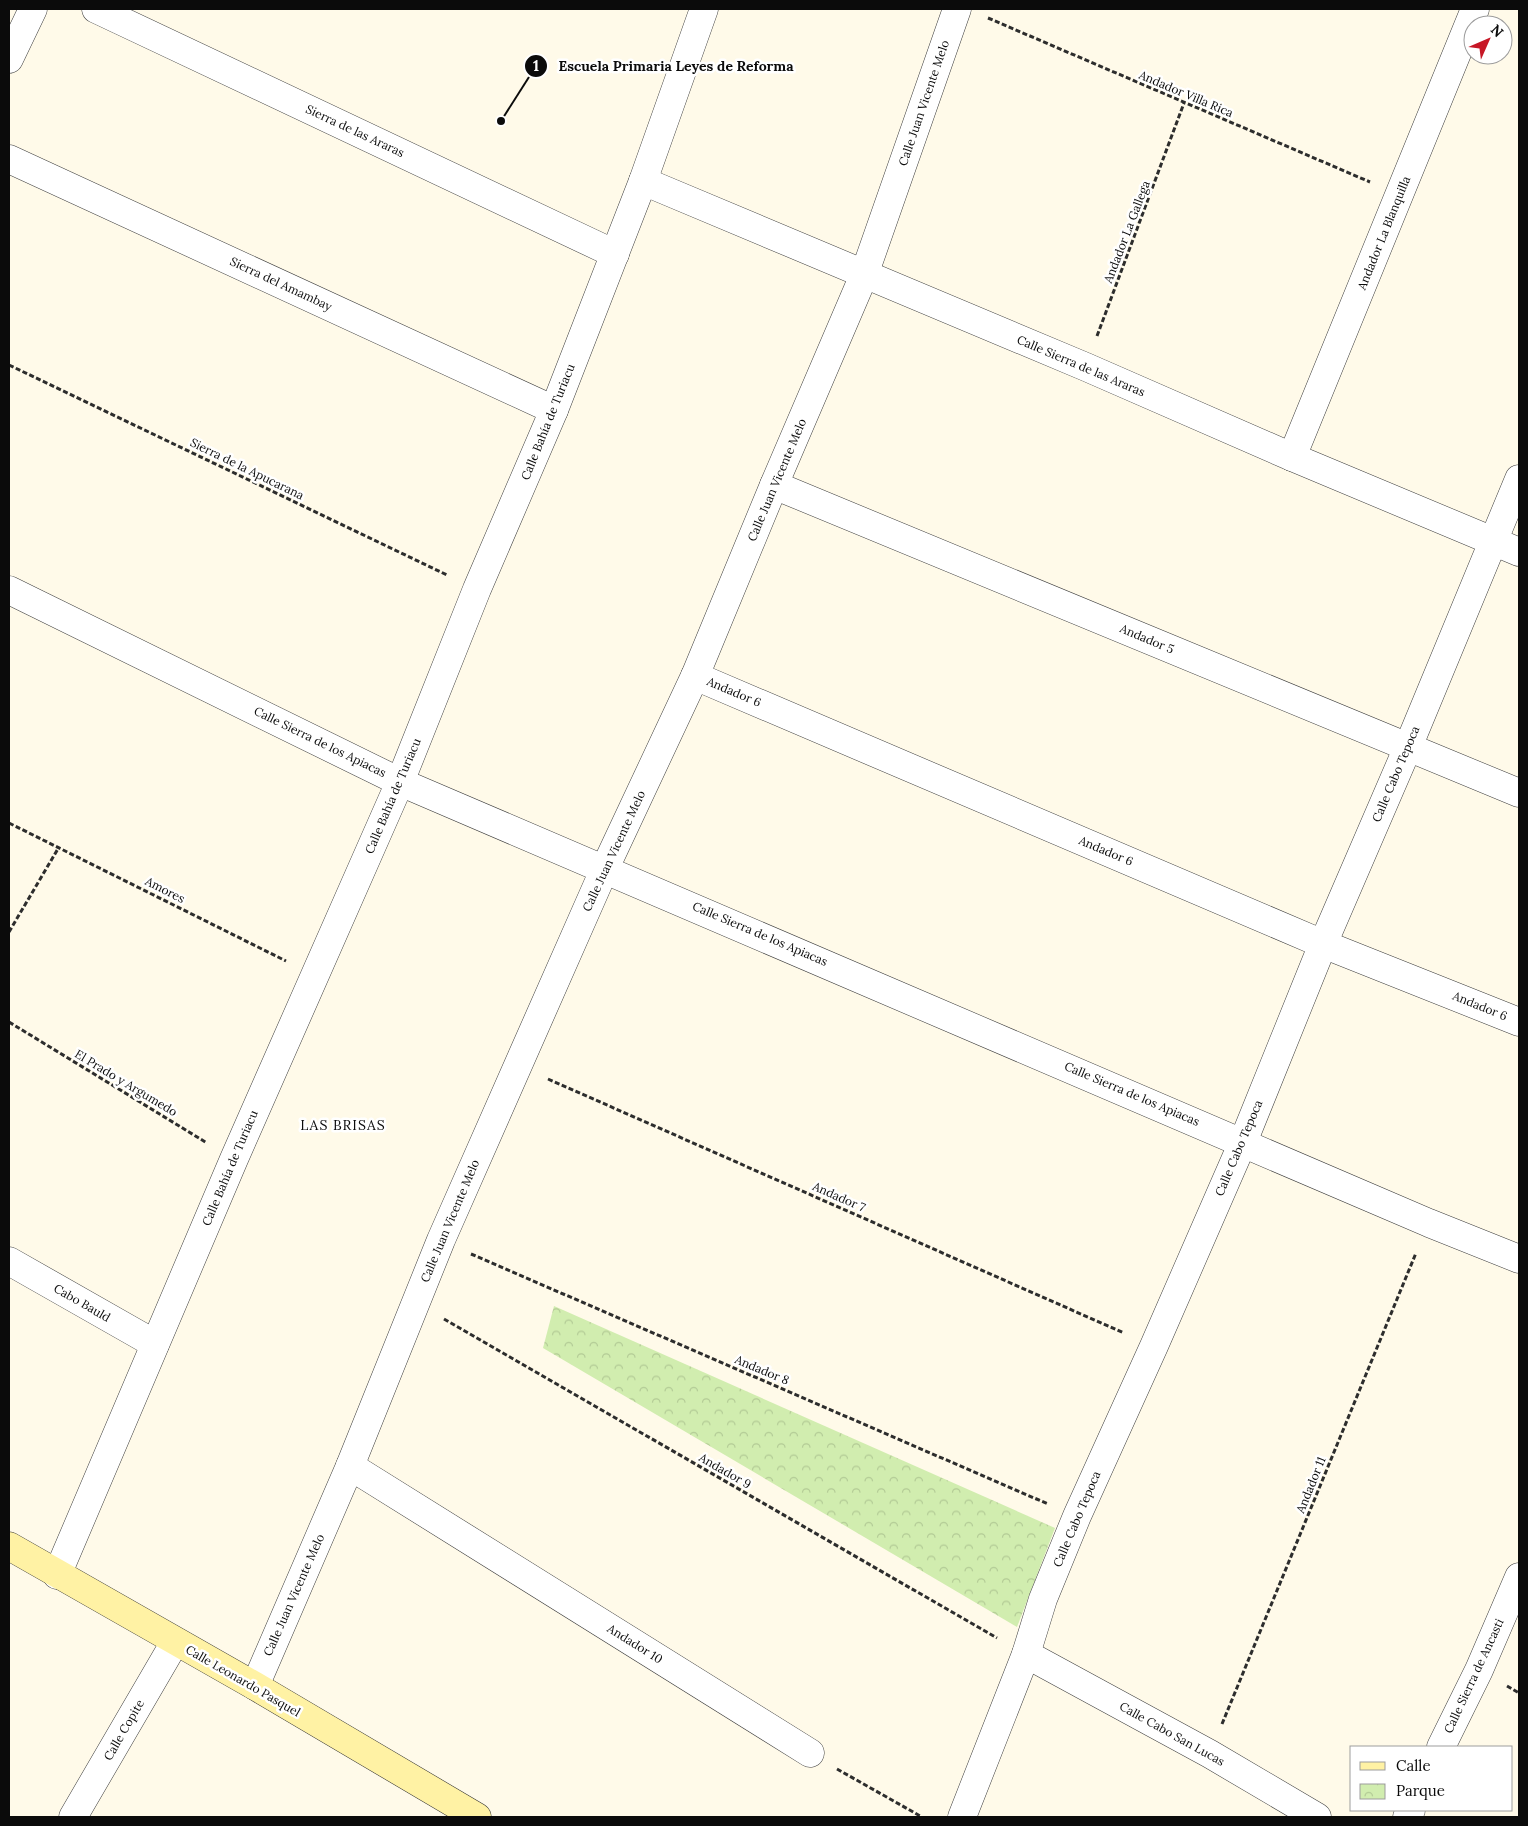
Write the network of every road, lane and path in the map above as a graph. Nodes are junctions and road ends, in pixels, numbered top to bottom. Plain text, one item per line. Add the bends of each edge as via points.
1 (33, 9) edge
2 (96, 9) edge
3 (704, 9) edge
4 (957, 9) edge
5 (1475, 9) edge
6 (985, 17) dead end
7 (9, 59) edge
8 (1184, 103) junction
9 (9, 159) edge
10 (643, 181) junction
11 (1400, 195) junction
12 (614, 254) junction
13 (864, 275) junction
14 (9, 365) edge
15 (1086, 367) junction
16 (554, 410) junction
17 (1292, 457) junction
18 (1519, 479) edge
19 (774, 485) junction
20 (1494, 540) junction
21 (1519, 552) edge
22 (477, 589) junction
23 (9, 590) edge
24 (695, 676) junction
25 (1408, 748) junction
26 (400, 782) junction
27 (1519, 793) edge
28 (9, 823) edge
29 (59, 847) junction
30 (605, 868) junction
31 (9, 932) edge
32 (1323, 944) junction
33 (314, 975) junction
34 (9, 1022) edge
35 (1519, 1022) edge
36 (518, 1065) junction
37 (1242, 1142) junction
38 (234, 1159) junction
39 (1429, 1222) junction
40 (441, 1240) junction
41 (1519, 1259) edge
42 (9, 1261) edge
43 (415, 1303) junction
44 (155, 1344) junction
45 (1154, 1346) junction
46 (350, 1466) junction
47 (1077, 1516) junction
48 (9, 1546) edge
49 (57, 1575) junction
50 (1519, 1577) edge
51 (175, 1642) junction
52 (1026, 1654) junction
53 (255, 1686) junction
54 (1441, 1746) edge
55 (810, 1754) joint
56 (1210, 1754) junction
57 (73, 1817) edge
58 (477, 1817) edge
59 (922, 1817) edge
60 (962, 1817) edge
61 (1317, 1817) edge

1 - 7 street
2 - 12 street, Sierra de las Araras
3 - 10 street, Calle Bahía de Turiacu
4 - 13 street, Calle Juan Vicente Melo
5 - 11 street, Andador La Blanquilla
6 - 8 path, Andador Villa Rica
8 - 11 path, Andador Villa Rica
8 - 15 path, Andador La Gallega
9 - 16 street, Sierra del Amambay
10 - 12 street, Calle Bahía de Turiacu
10 - 13 street, Calle Sierra de las Araras
11 - 17 street, Andador La Blanquilla
12 - 16 street, Calle Bahía de Turiacu
13 - 15 street, Calle Sierra de las Araras
13 - 19 street, Calle Juan Vicente Melo
14 - 22 path, Sierra de la Apucarana
15 - 17 street, Calle Sierra de las Araras
16 - 22 street, Calle Bahía de Turiacu
17 - 20 street, Calle Sierra de las Araras
18 - 20 street, Calle Cabo Tepoca
19 - 24 street, Calle Juan Vicente Melo
19 - 25 street, Andador 5
20 - 21 street, Calle Sierra de las Araras
20 - 25 street, Calle Cabo Tepoca
22 - 26 street, Calle Bahía de Turiacu
23 - 26 street, Calle Sierra de los Apiacas
24 - 30 street, Calle Juan Vicente Melo
24 - 32 street, Andador 6
25 - 27 street, Andador 5
25 - 32 street, Calle Cabo Tepoca
26 - 30 street, Calle Sierra de los Apiacas
26 - 33 street, Calle Bahía de Turiacu
28 - 29 path, Amores
29 - 31 path
29 - 33 path, Amores
30 - 36 street, Calle Juan Vicente Melo
30 - 37 street, Calle Sierra de los Apiacas
32 - 35 street, Andador 6
32 - 37 street, Calle Cabo Tepoca
33 - 38 street, Calle Bahía de Turiacu
34 - 38 path, El Prado y Argumedo
36 - 40 street, Calle Juan Vicente Melo
36 - 45 path, Andador 7
37 - 39 street, Calle Sierra de los Apiacas
37 - 45 street, Calle Cabo Tepoca
38 - 44 street, Calle Bahía de Turiacu
39 - 41 street, Calle Sierra de los Apiacas
39 - 56 path, Andador 11
40 - 43 street, Calle Juan Vicente Melo
40 - 47 path, Andador 8
42 - 44 street, Cabo Bauld
43 - 46 street, Calle Juan Vicente Melo
43 - 52 path, Andador 9
44 - 49 street, Calle Bahía de Turiacu
45 - 47 street, Calle Cabo Tepoca
46 - 53 street, Calle Juan Vicente Melo
46 - 55 street, Andador 10
47 - 52 street, Calle Cabo Tepoca via 1043,1599
48 - 49 street, Calle Leonardo Pasquel
49 - 51 street, Calle Leonardo Pasquel
50 - 54 street, Calle Sierra de Ancasti
51 - 53 street, Calle Leonardo Pasquel
51 - 57 street, Calle Copite
52 - 56 street, Calle Cabo San Lucas
52 - 60 street, Calle Cabo Tepoca
53 - 58 street, Calle Leonardo Pasquel
55 - 59 path
56 - 61 street, Calle Cabo San Lucas

